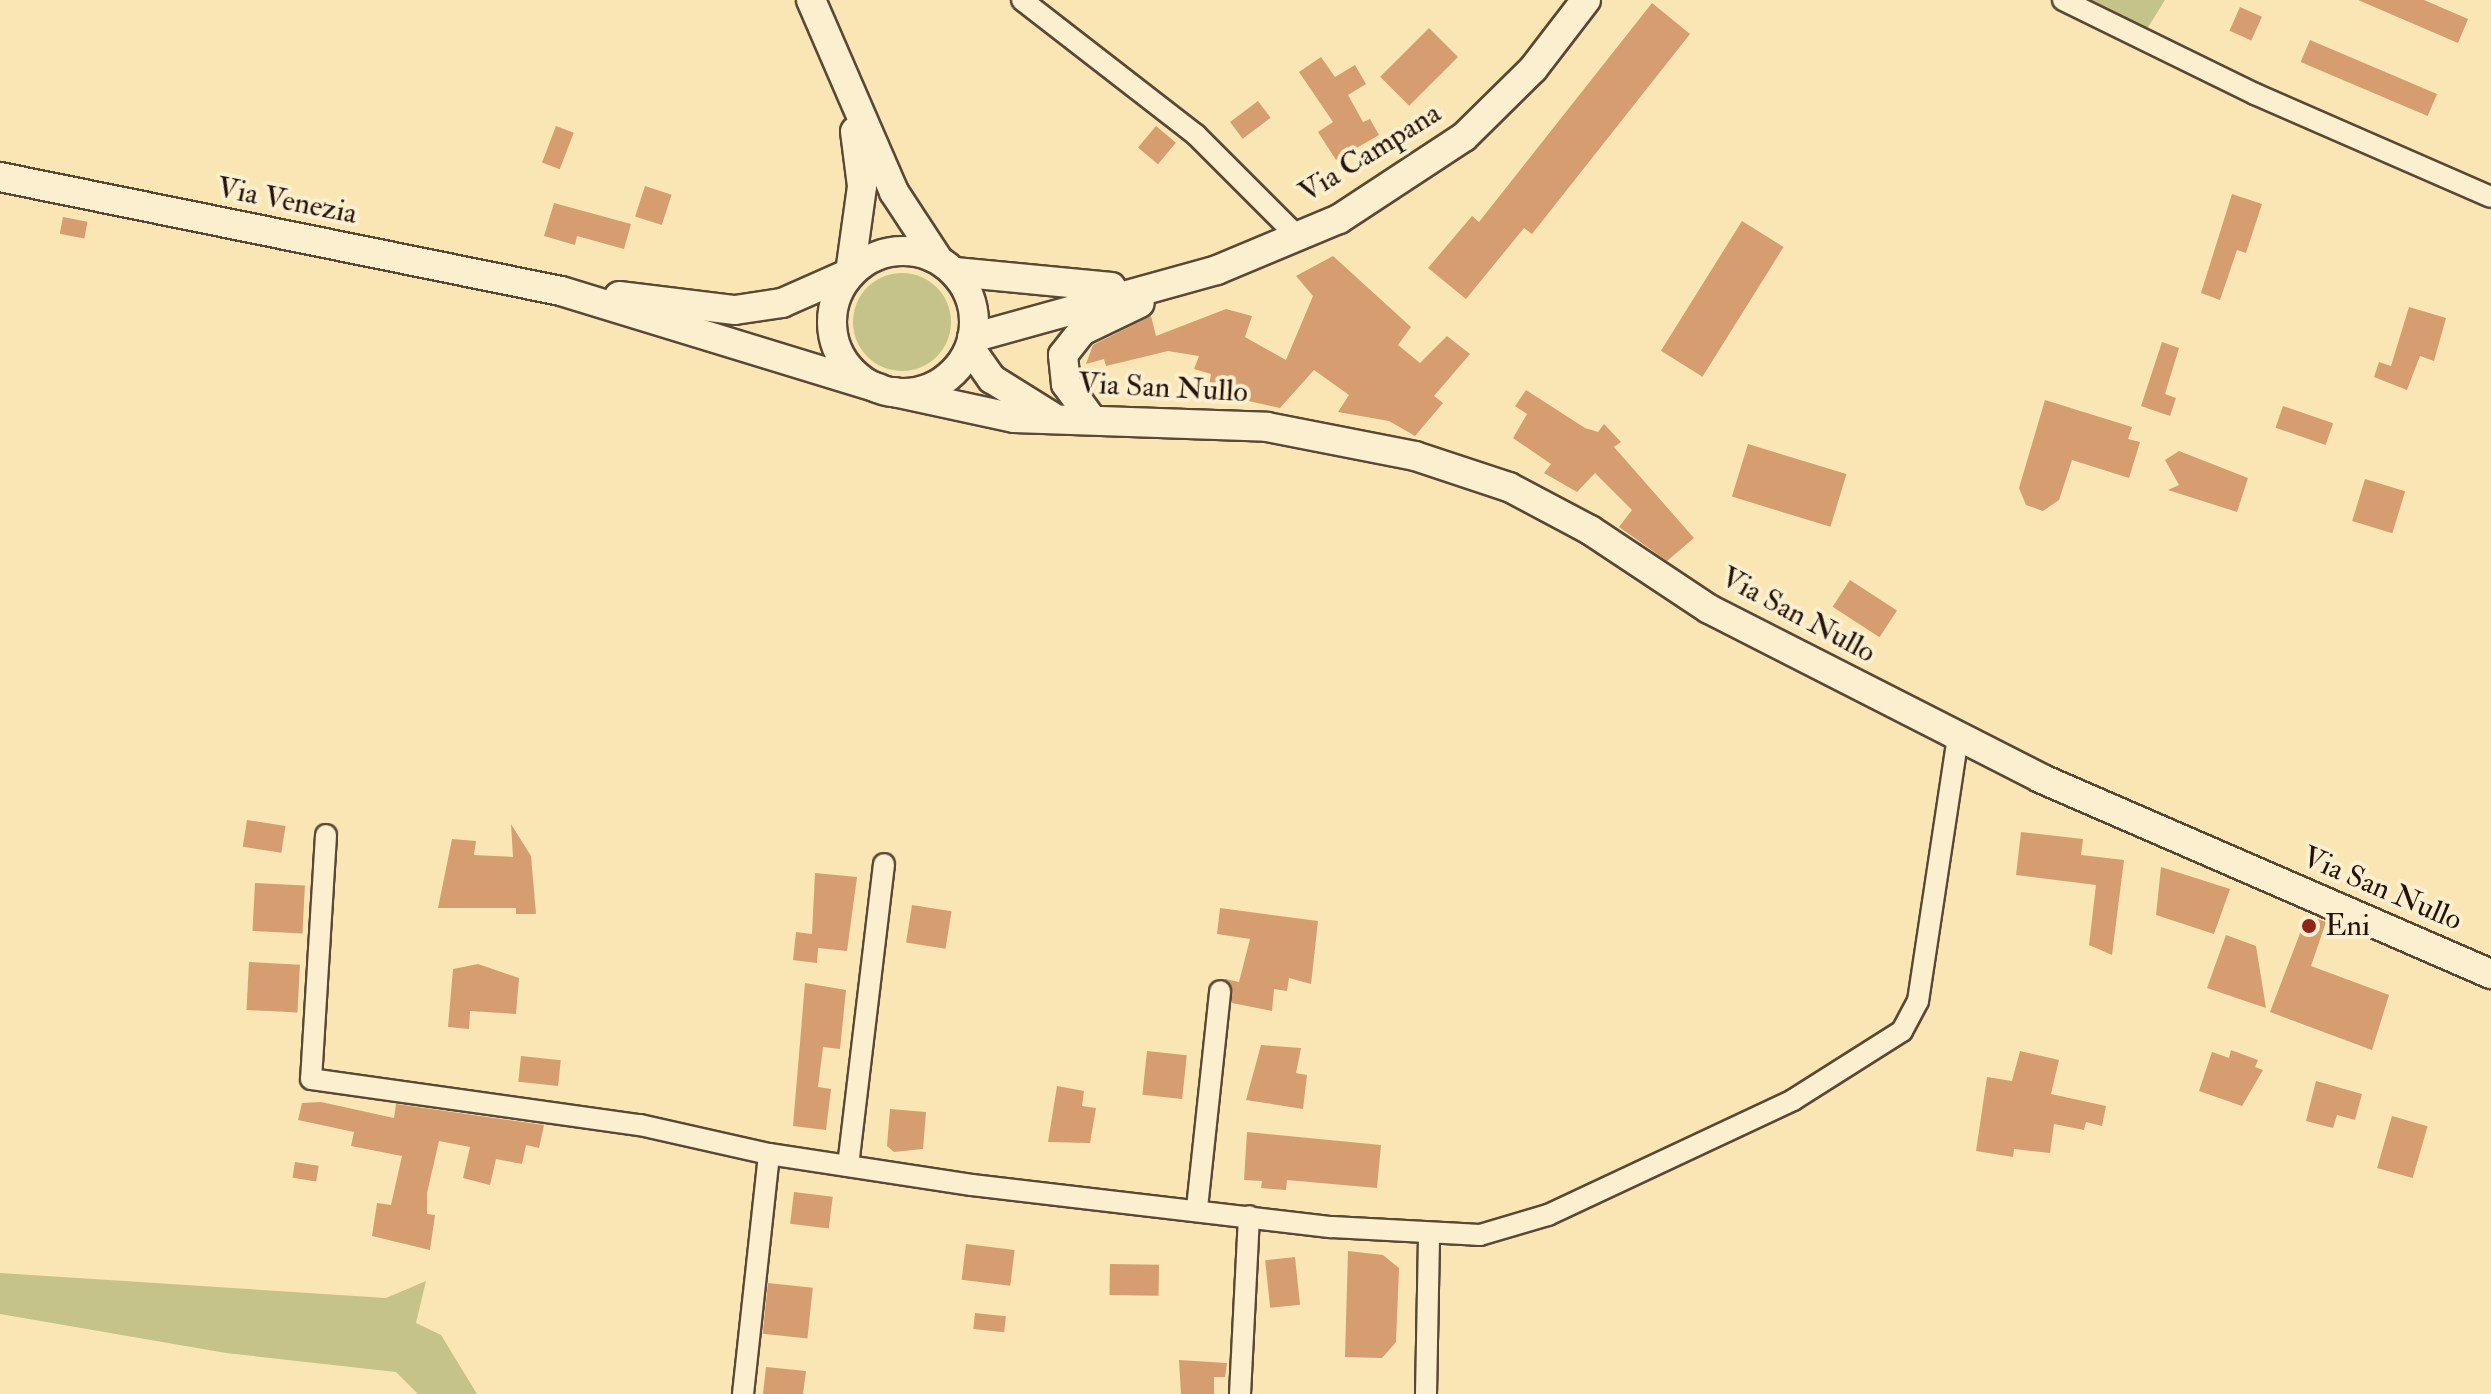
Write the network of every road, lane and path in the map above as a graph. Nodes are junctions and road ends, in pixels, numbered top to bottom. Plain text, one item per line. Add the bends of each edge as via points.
1 (811, 0) edge
2 (1022, 0) edge
3 (1586, 0) edge
4 (2063, 0) edge
5 (851, 105) junction
6 (0, 177) edge
7 (2491, 197) edge
8 (1297, 236) junction
9 (946, 266) junction
10 (1217, 270) junction
11 (850, 273) junction
12 (1139, 287) junction
13 (561, 291) junction
14 (971, 343) junction
15 (886, 390) junction
16 (1052, 416) junction
17 (1090, 417) junction
18 (1958, 735) junction
19 (326, 835) dead end
20 (884, 864) dead end
21 (2491, 974) edge
22 (1220, 991) dead end
23 (769, 1154) junction
24 (848, 1166) junction
25 (1197, 1208) junction
26 (1249, 1216) junction
27 (1429, 1236) junction
28 (743, 1394) edge
29 (1240, 1394) edge
30 (1426, 1394) edge

1 - 5 main road
2 - 8 street via 1196,135
3 - 8 main road, Via Campana via 1533,69 1464,137 1339,219
4 - 7 street via 2255,94
5 - 9 main road via 894,192
5 - 11 main road via 862,186
6 - 13 main road, Via Venezia
8 - 10 main road, Via Campana
9 - 11 main road, Via Campana via 892,251
9 - 12 main road, Via Campana via 1039,285
9 - 14 main road via 973,308
10 - 12 main road, Via Campana
10 - 17 main road via 1082,331 1063,355 1062,369
11 - 13 main road, Via Venezia via 782,303 735,310
11 - 15 main road via 833,308 832,328 847,364
12 - 14 main road, Via Campana
13 - 15 main road, Via Venezia
14 - 15 main road via 947,378 922,390
14 - 16 main road, Via San Nullo via 992,379
15 - 16 main road, Via San Nullo via 970,411
16 - 17 main road, Via San Nullo
17 - 18 main road, Via San Nullo via 1267,427 1415,456 1509,487 1590,530 1709,609
18 - 21 main road, Via San Nullo via 2040,778
18 - 27 street via 1918,1001 1902,1031 1793,1100 1548,1215 1480,1235
19 - 23 street via 311,1079 640,1125
20 - 24 street
22 - 25 street
23 - 24 street
23 - 28 street
24 - 25 street
25 - 26 street
26 - 27 street
26 - 29 street
27 - 30 street

